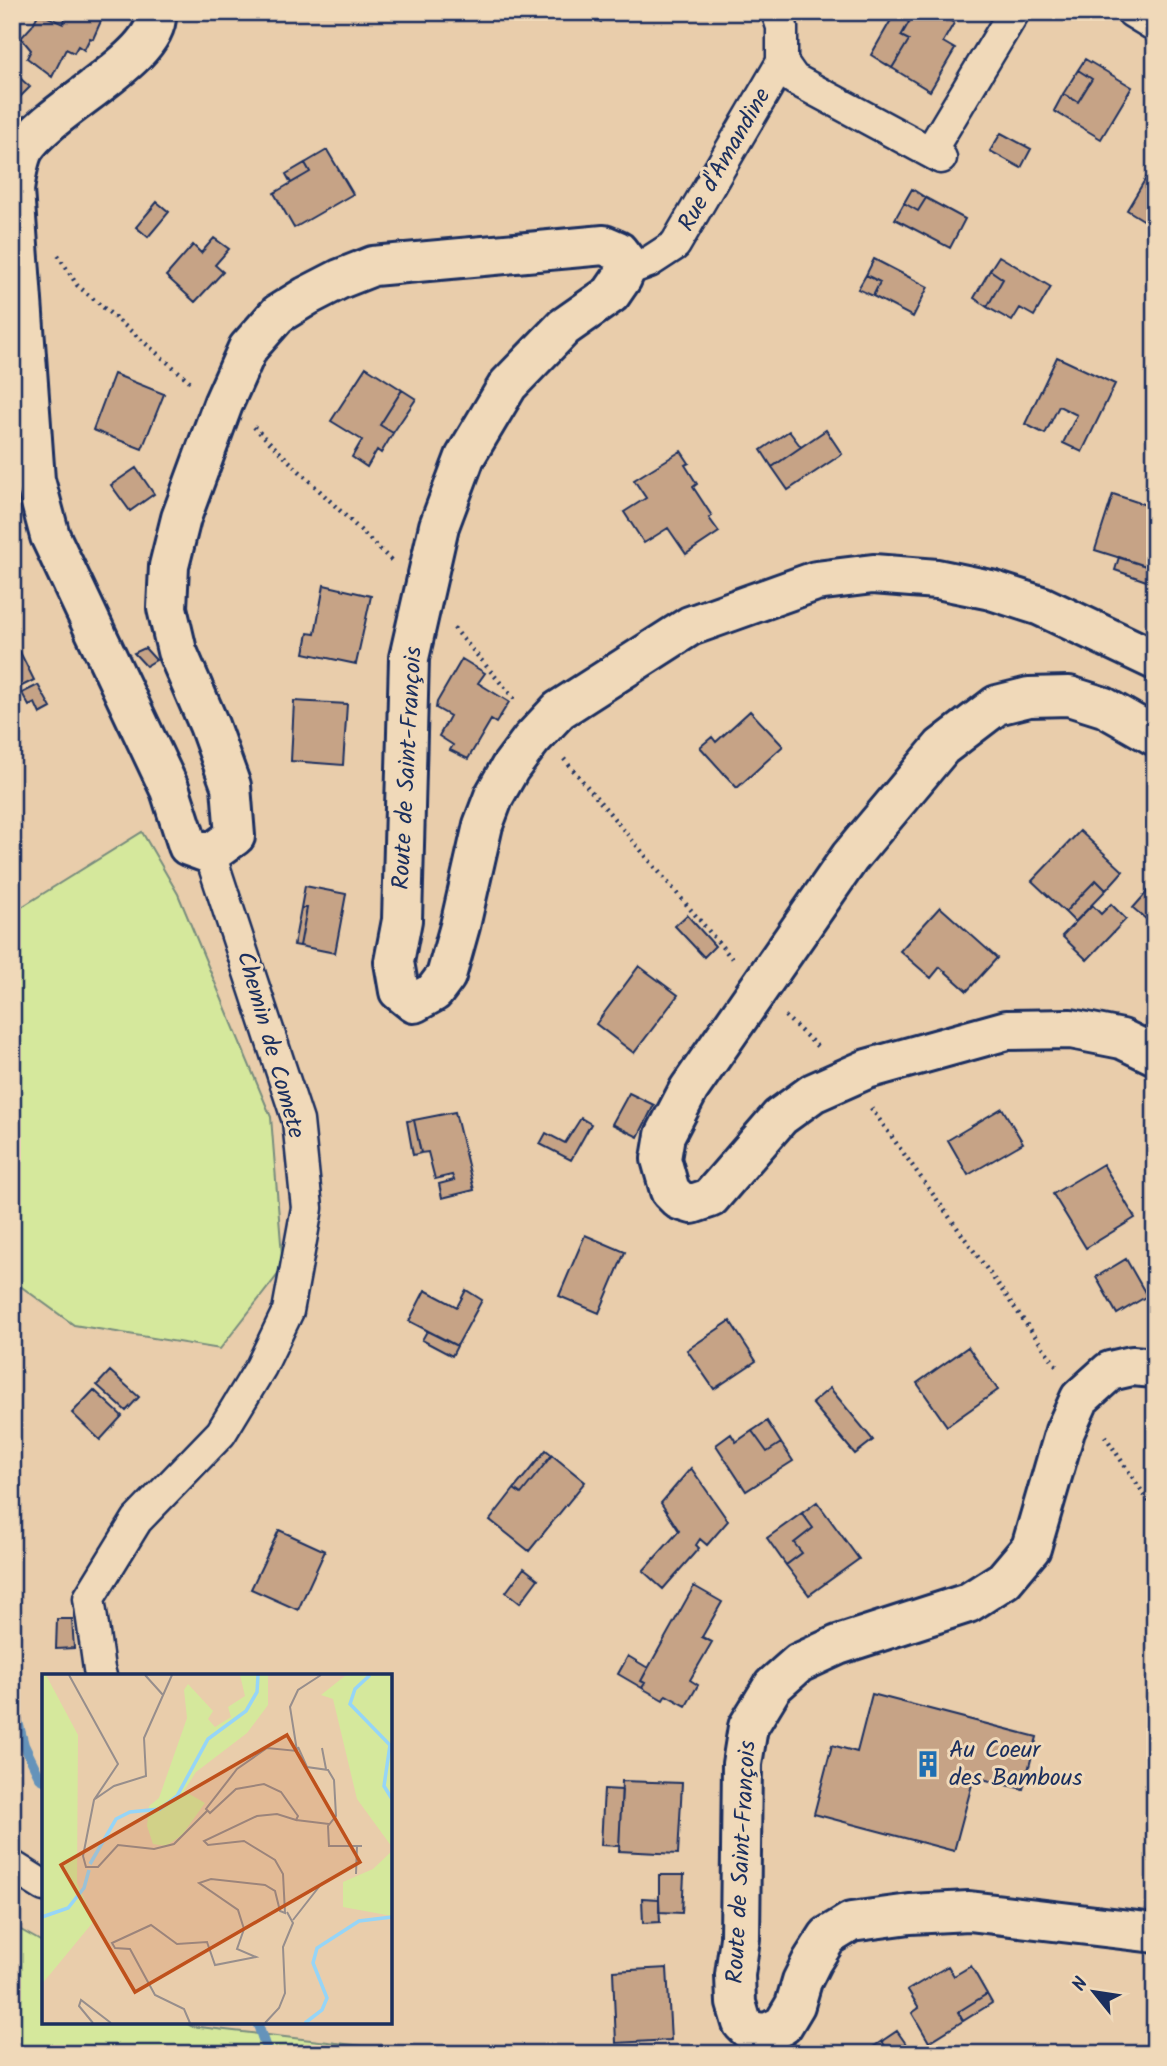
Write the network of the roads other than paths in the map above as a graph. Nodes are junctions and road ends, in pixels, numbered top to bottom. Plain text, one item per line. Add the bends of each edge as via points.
1 (156, 12) edge
2 (777, 12) edge
3 (1014, 12) edge
4 (1132, 12) edge
5 (1155, 26) edge
6 (782, 62) junction
7 (624, 271) junction
8 (1155, 660) edge
9 (1155, 736) edge
10 (210, 854) junction
11 (1155, 1055) edge
12 (1155, 1368) edge
13 (100, 1674) edge
14 (12, 1866) edge
15 (42, 1885) edge
16 (1155, 1933) edge

1 - 10 main road via 149,38 134,57 44,126 24,149 14,190 35,480 50,536 170,790 188,846
2 - 6 street, Rue d'Amandine
3 - 6 street, Rue d'Amandine via 936,155 794,79
4 - 5 street
6 - 7 street, Rue d'Amandine via 675,245
7 - 8 main road, Route de Saint-François via 611,294 564,327 508,385 465,457 439,526 409,657 402,920 394,962 398,991 414,1003 434,992 446,976 487,815 510,768 559,710 690,626 816,581 873,574 937,579 991,590 1041,606
7 - 10 main road via 628,264 618,251 604,245 373,266 278,314 248,348 181,518 169,566 167,608 177,651 231,786 235,836
9 - 11 main road via 1104,707 1069,696 1029,697 997,705 942,747 850,857 689,1089 665,1135 661,1159 670,1191 679,1200 692,1204 710,1198 780,1117 813,1093 867,1069 1007,1030 1071,1029 1122,1039
10 - 13 street, Chemin de Comete via 298,1121 307,1208 288,1311 261,1367 221,1433 136,1520 89,1598
12 - 16 main road, Route de Saint-François via 1132,1366 1110,1371 1080,1398 1065,1431 1031,1548 1004,1580 968,1603 838,1645 799,1663 773,1686 748,1727 742,1765 736,2003 749,2030 769,2032 783,2025 818,1952 828,1937 851,1922 969,1911
14 - 15 street

